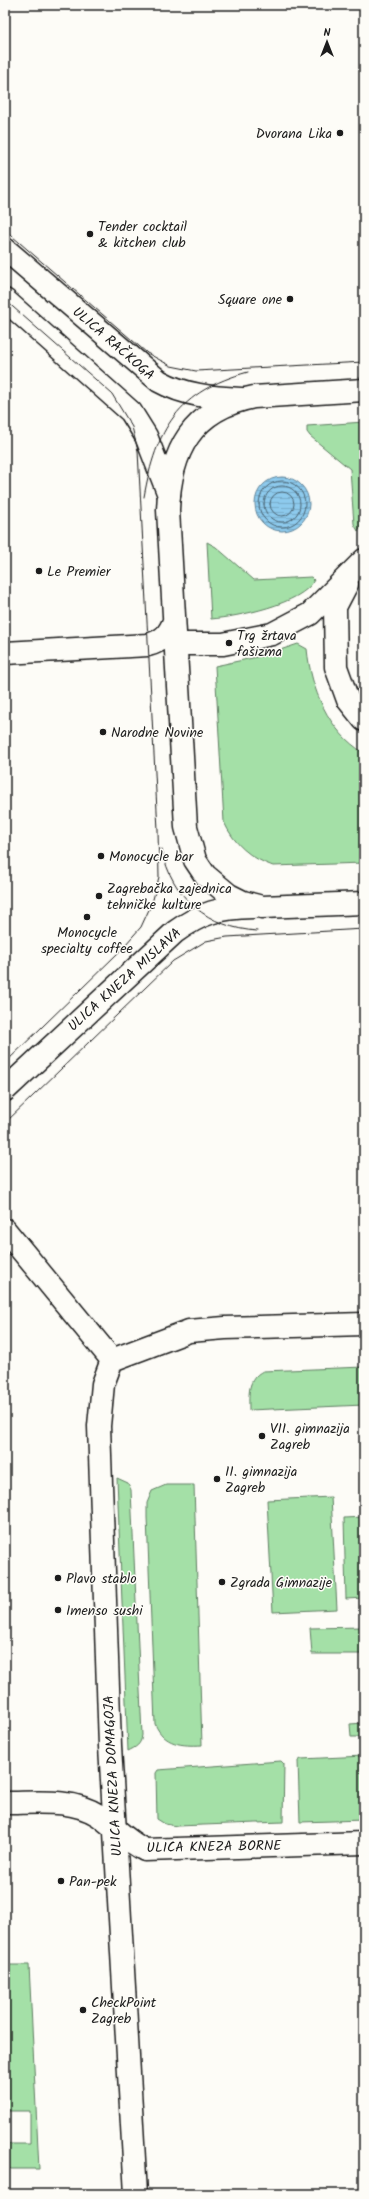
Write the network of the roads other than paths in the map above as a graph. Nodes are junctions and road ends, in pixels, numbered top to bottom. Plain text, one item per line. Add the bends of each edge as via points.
1 (5, 249) edge
2 (5, 300) edge
3 (364, 390) edge
4 (241, 399) junction
5 (169, 495) junction
6 (362, 563) edge
7 (174, 621) junction
8 (176, 644) junction
9 (5, 653) edge
10 (364, 720) edge
11 (364, 903) edge
12 (262, 907) junction
13 (5, 1090) edge
14 (5, 1230) edge
15 (364, 1324) edge
16 (112, 1360) junction
17 (5, 1803) edge
18 (115, 1829) junction
19 (364, 1843) edge
20 (136, 2194) edge

1 - 4 street, ULICA RAČKOGA via 159,381 169,387 197,395
2 - 5 street via 131,412 146,436
3 - 4 street via 268,395
4 - 5 street via 214,411 191,432 182,445 170,477
5 - 7 street
6 - 8 street via 310,614 272,634 223,644
6 - 10 street via 343,590 335,607 334,632 336,667 348,700
7 - 8 street
7 - 9 street via 164,638 148,645
8 - 12 street via 189,844 195,860 205,875 243,902
11 - 12 street
12 - 13 street, ULICA KNEZA MISLAVA via 214,910 189,922 159,945
14 - 16 street
15 - 16 street via 189,1331
16 - 18 street, ULICA KNEZA DOMAGOJA via 103,1384 99,1426
17 - 18 street, ULICA KNEZA BORNE via 60,1803 80,1806
18 - 19 street, ULICA KNEZA BORNE via 145,1850
18 - 20 street, ULICA KNEZA DOMAGOJA

